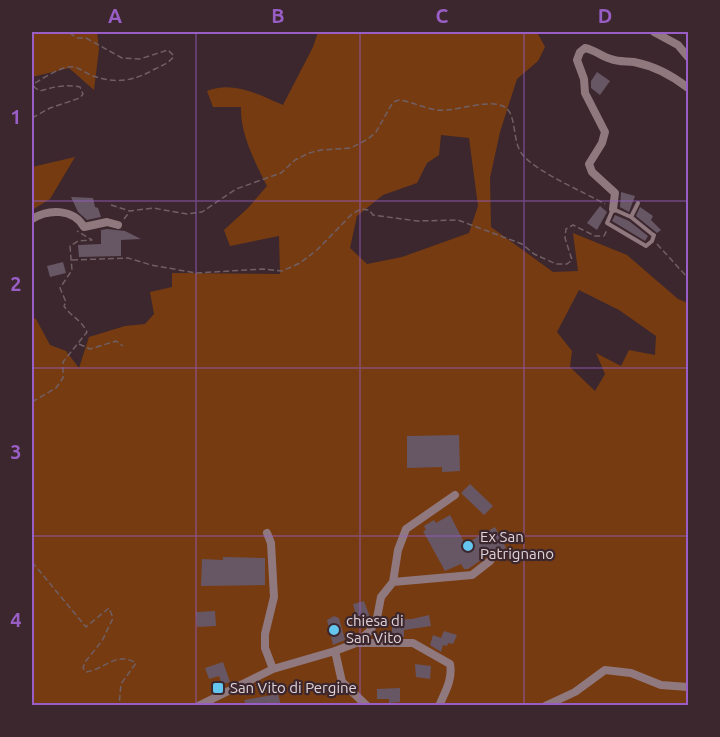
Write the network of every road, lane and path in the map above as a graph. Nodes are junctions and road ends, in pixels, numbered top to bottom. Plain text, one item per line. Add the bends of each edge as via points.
1 (72, 32) edge
2 (654, 32) edge
3 (688, 57) edge
4 (688, 88) edge
5 (32, 118) edge
6 (638, 203) dead end
7 (111, 205) dead end
8 (613, 209) junction
9 (631, 217) junction
10 (32, 219) edge
11 (118, 225) dead end
12 (610, 226) junction
13 (84, 227) junction
14 (653, 239) junction
15 (72, 260) junction
16 (688, 278) edge
17 (78, 344) junction
18 (123, 346) dead end
19 (32, 402) edge
20 (455, 495) dead end
21 (267, 533) dead end
22 (490, 561) dead end
23 (32, 562) edge
24 (393, 582) junction
25 (356, 643) junction
26 (334, 651) junction
27 (273, 669) junction
28 (688, 687) edge
29 (119, 705) edge
30 (198, 705) edge
31 (367, 705) edge
32 (439, 705) edge
33 (545, 705) edge

1 - 5 path via 77,38 86,38 122,58 140,59 168,51 174,56 170,62 130,81 93,76 67,67 34,83 34,87 40,91 72,85 80,87 83,94
2 - 3 street via 678,45
4 - 8 street via 651,68 612,60 594,50 585,48 580,52 577,60 585,93 605,132 589,164 592,172 615,193
6 - 9 lane
7 - 8 path via 130,211 153,208 187,214 202,212 236,189 281,173 309,153 351,148 368,140 393,102 399,100 440,111 491,104 506,108 511,115 515,143 523,156
8 - 9 lane
8 - 12 lane via 607,223
9 - 14 lane
10 - 13 street via 64,212 80,219
11 - 13 street via 107,222
12 - 14 lane via 646,246
12 - 15 path via 604,236 595,236 573,225 566,229 572,260 567,264 556,264 522,244 458,220 393,219 361,209 317,250 282,271 196,273 128,258
13 - 15 path via 77,232 92,240 70,246
14 - 16 path
15 - 17 path via 72,270 60,288 64,306 82,321 87,332
17 - 18 path via 90,349 116,341
17 - 19 path via 63,362 63,378 56,388
20 - 24 street via 406,530
21 - 27 street via 274,597 265,648
22 - 24 street via 472,575
23 - 29 path via 86,627 109,608 113,618 83,668 86,672 96,670 118,658 136,663 121,684
24 - 25 street via 381,597 370,631
25 - 26 street
25 - 32 street via 413,643 450,664 449,683
26 - 27 street
26 - 31 street via 342,682
27 - 30 street
28 - 33 street via 662,685 631,673 605,670 574,692

